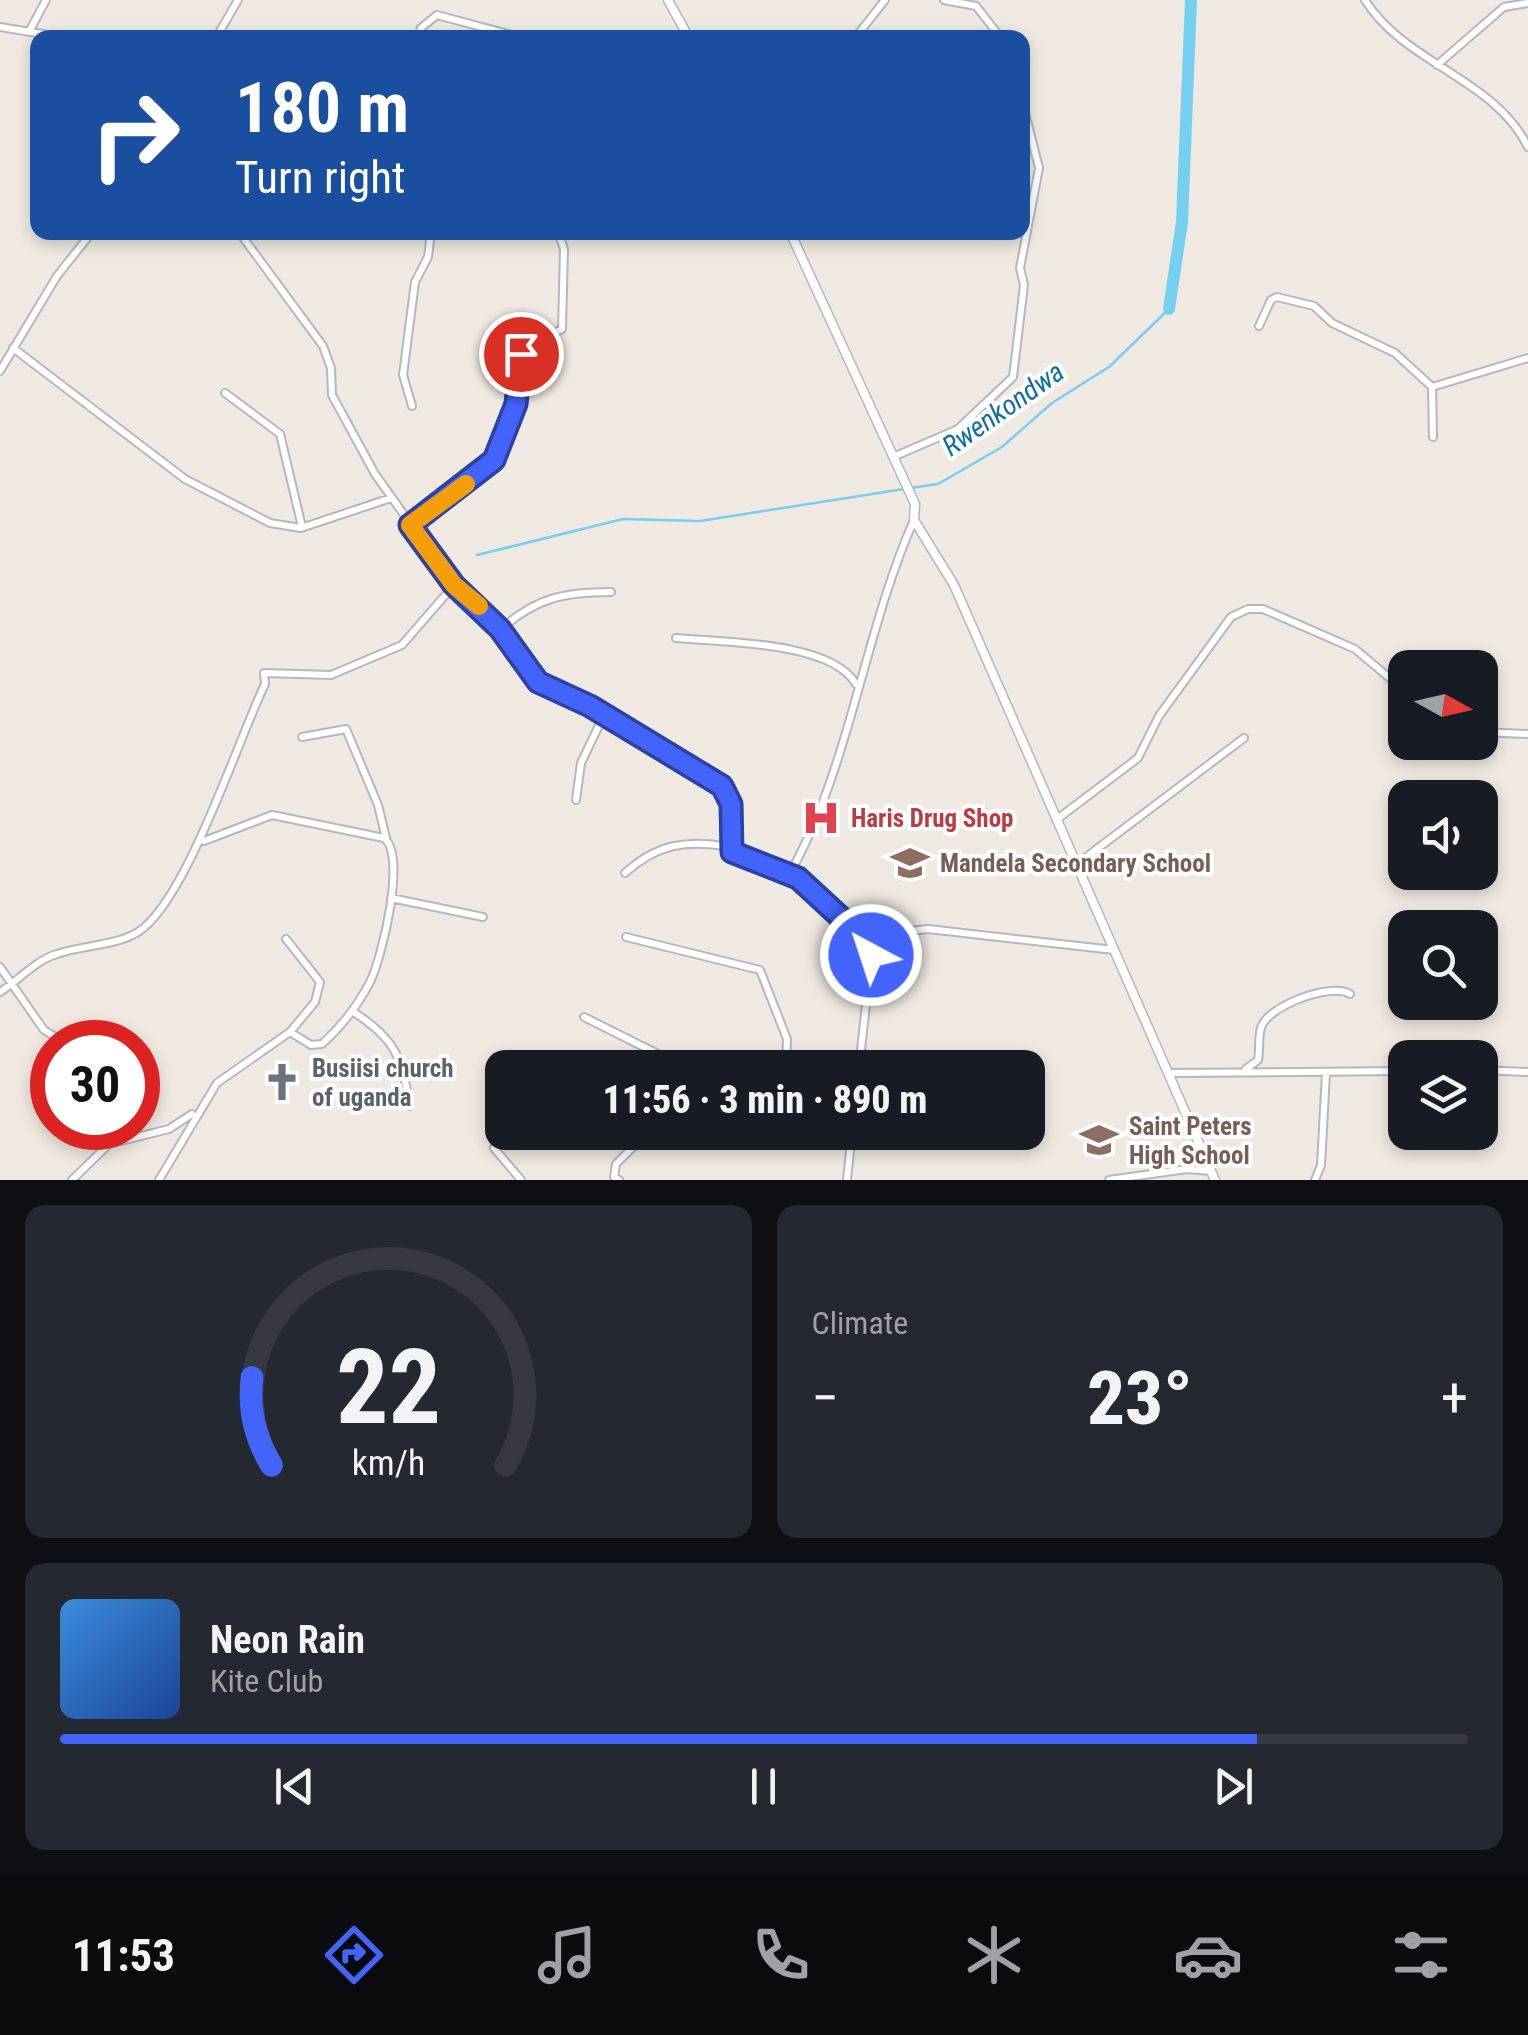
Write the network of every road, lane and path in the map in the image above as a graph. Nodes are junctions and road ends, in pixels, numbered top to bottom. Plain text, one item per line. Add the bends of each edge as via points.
1 (46, 0) edge
2 (238, 0) edge
3 (668, 0) edge
4 (886, 0) edge
5 (944, 0) edge
6 (1365, 0) edge
7 (1528, 4) edge
8 (0, 18) edge
9 (4, 27) edge
10 (30, 30) joint
11 (221, 30) edge
12 (420, 30) edge
13 (493, 30) edge
14 (685, 30) edge
15 (862, 30) edge
16 (995, 30) edge
17 (1437, 65) junction
18 (1030, 133) edge
19 (1528, 147) edge
20 (1030, 215) edge
21 (85, 240) edge
22 (245, 240) edge
23 (430, 240) edge
24 (561, 240) edge
25 (794, 240) edge
26 (1025, 240) edge
27 (1259, 326) dead end
28 (12, 348) junction
29 (1528, 358) edge
30 (0, 371) edge
31 (1432, 388) junction
32 (225, 393) dead end
33 (412, 406) dead end
34 (1433, 437) dead end
35 (893, 457) junction
36 (391, 498) junction
37 (914, 520) junction
38 (410, 525) junction
39 (302, 527) junction
40 (454, 585) junction
41 (611, 592) dead end
42 (500, 629) junction
43 (676, 638) dead end
44 (1388, 677) edge
45 (857, 685) junction
46 (604, 715) junction
47 (1498, 733) edge
48 (1528, 734) edge
49 (302, 737) dead end
50 (1244, 738) dead end
51 (576, 800) dead end
52 (1056, 820) junction
53 (386, 839) junction
54 (203, 842) junction
55 (728, 846) junction
56 (1077, 864) junction
57 (625, 873) dead end
58 (790, 875) junction
59 (391, 898) junction
60 (484, 917) dead end
61 (626, 937) dead end
62 (286, 939) dead end
63 (872, 950) junction
64 (1117, 951) junction
65 (0, 967) edge
66 (11, 985) junction
67 (0, 992) edge
68 (1350, 994) dead end
69 (352, 1012) junction
70 (584, 1017) dead end
71 (37, 1020) edge
72 (290, 1032) junction
73 (650, 1050) edge
74 (787, 1050) edge
75 (861, 1050) edge
76 (1388, 1071) edge
77 (1498, 1071) edge
78 (1240, 1072) junction
79 (1528, 1072) edge
80 (1326, 1073) junction
81 (1171, 1074) junction
82 (410, 1106) dead end
83 (198, 1110) junction
84 (160, 1131) edge
85 (104, 1150) edge
86 (496, 1150) edge
87 (630, 1150) edge
88 (850, 1150) edge
89 (1213, 1176) edge
90 (72, 1180) edge
91 (159, 1180) edge
92 (521, 1180) edge
93 (619, 1180) edge
94 (846, 1180) edge
95 (1109, 1180) edge
96 (1315, 1180) edge

1 - 10 street
2 - 11 street
3 - 14 street
4 - 15 street
5 - 16 street via 976,6
6 - 17 street
7 - 17 street via 1504,7
8 - 9 street
9 - 10 street
12 - 13 street via 437,15
17 - 19 street via 1506,111
18 - 20 street via 1039,168
21 - 28 street
22 - 36 street via 323,346 332,394
23 - 33 street via 415,282 403,375
24 - 38 street via 562,328 522,349 516,404 494,460
25 - 35 street
26 - 35 street via 1013,378 958,429
27 - 31 street via 1274,298 1311,304 1326,320 1395,353
28 - 30 street
28 - 39 street via 185,479 270,523
29 - 31 street
31 - 34 street
32 - 39 street via 280,434
35 - 37 street via 915,504
36 - 38 street
36 - 39 street
37 - 45 street
37 - 52 street via 954,585
38 - 40 street
40 - 42 street
40 - 54 street via 391,650 331,675 264,674
41 - 42 street via 540,600
42 - 46 street via 538,682
43 - 45 street via 781,648 838,667
44 - 52 street via 1355,649 1263,609 1248,609 1231,617 1158,716 1138,758
45 - 58 street via 844,742
46 - 51 street via 581,763
46 - 55 street via 722,786 731,804
47 - 48 street
49 - 53 street via 346,729
50 - 56 street
52 - 56 street
53 - 54 street via 272,815
53 - 59 street via 392,849
54 - 66 street via 142,929 54,954
55 - 57 street via 676,844
55 - 58 street
56 - 64 street
58 - 63 street
59 - 60 street
59 - 69 street via 376,968
61 - 74 street via 760,970
62 - 72 street via 320,982 315,1002
63 - 64 street via 901,932 928,930
63 - 75 street
64 - 81 street
65 - 66 street
66 - 67 street
66 - 71 street
68 - 78 street via 1314,992 1266,1018 1257,1063
69 - 72 street via 319,1046
69 - 82 street via 380,1029 394,1048
70 - 73 street
72 - 83 street via 226,1075
76 - 80 street
77 - 79 street
78 - 80 street
78 - 81 street
80 - 96 street
81 - 89 street
83 - 84 street
83 - 91 street
85 - 90 street
86 - 92 street
87 - 93 street via 616,1164
88 - 94 street
89 - 95 street via 1187,1168

